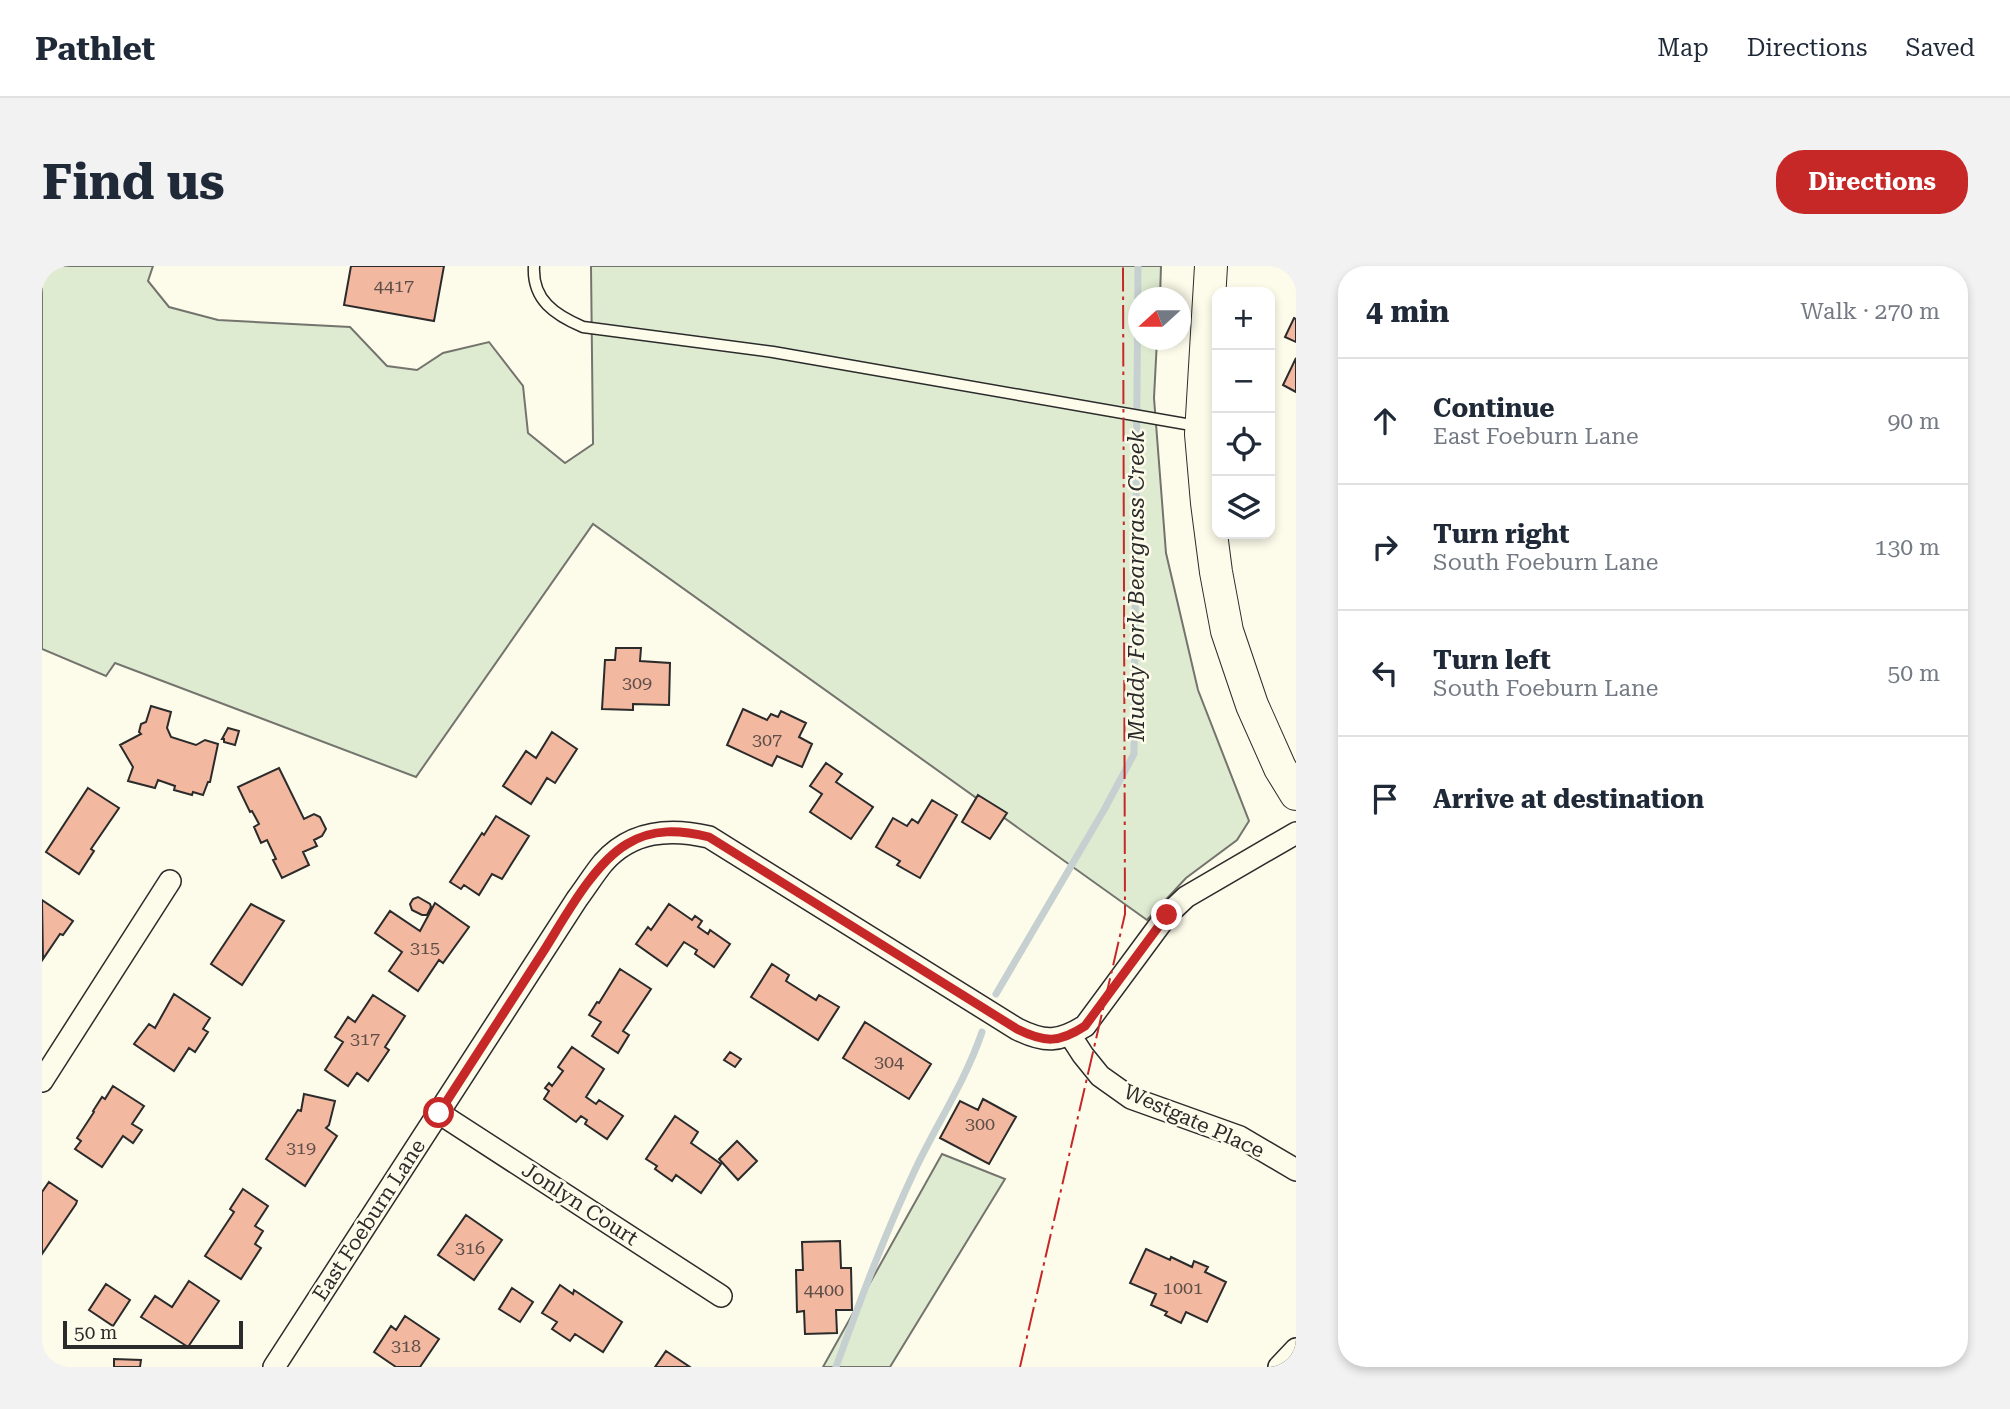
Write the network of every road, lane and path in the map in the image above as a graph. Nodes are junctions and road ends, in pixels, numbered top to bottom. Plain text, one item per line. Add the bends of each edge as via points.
1 (534, 266) edge
2 (1211, 266) edge
3 (1201, 427) junction
4 (1296, 794) edge
5 (1296, 833) edge
6 (170, 881) dead end
7 (1070, 1035) junction
8 (42, 1081) edge
9 (439, 1113) junction
10 (1296, 1170) edge
11 (720, 1296) dead end
12 (1296, 1349) edge
13 (274, 1367) edge
14 (1279, 1367) edge

1 - 3 lane via 541,300 562,318 583,327 773,352
2 - 3 main road
3 - 4 main road via 1207,503 1227,631 1252,705
5 - 7 street via 1186,897 1167,915 1085,1026
6 - 8 street
7 - 9 street, East Foeburn Lane via 1043,1039 1017,1029 709,837 662,831 615,852 597,871
7 - 10 street, Westgate Place via 1100,1076 1130,1098 1240,1137
9 - 11 street, Jonlyn Court
9 - 13 street, East Foeburn Lane
12 - 14 street

